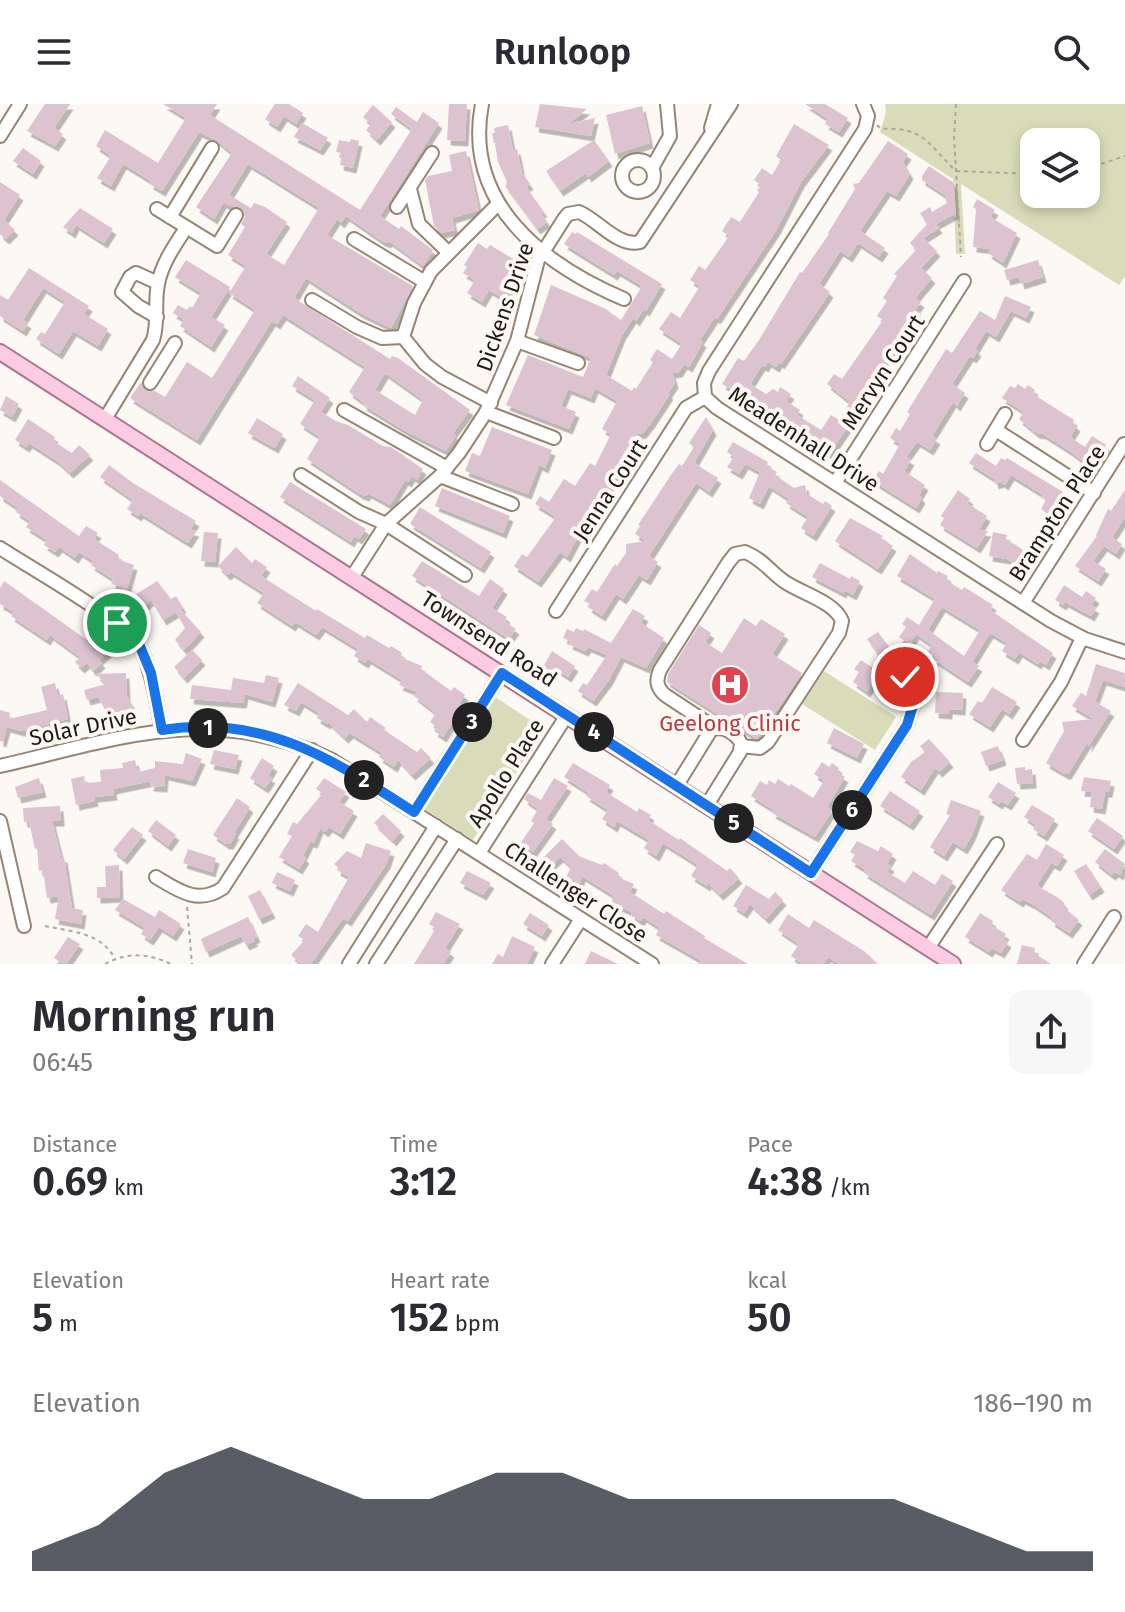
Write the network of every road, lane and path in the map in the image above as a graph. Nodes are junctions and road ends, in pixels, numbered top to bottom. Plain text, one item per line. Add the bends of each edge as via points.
1 (20, 104) edge
2 (482, 104) edge
3 (667, 104) edge
4 (718, 104) edge
5 (731, 104) edge
6 (956, 104) edge
7 (865, 110) edge
8 (709, 135) junction
9 (0, 136) edge
10 (212, 148) dead end
11 (432, 153) dead end
12 (1125, 156) edge
13 (1100, 164) edge
14 (652, 168) dead end
15 (956, 171) junction
16 (1020, 173) edge
17 (410, 189) junction
18 (498, 204) junction
19 (397, 207) dead end
20 (157, 209) dead end
21 (236, 215) dead end
22 (170, 217) junction
23 (186, 228) junction
24 (354, 239) dead end
25 (448, 252) junction
26 (542, 252) junction
27 (961, 257) dead end
28 (964, 281) dead end
29 (425, 282) junction
30 (158, 283) junction
31 (624, 299) dead end
32 (312, 300) dead end
33 (157, 317) junction
34 (403, 337) junction
35 (517, 341) junction
36 (175, 343) dead end
37 (0, 352) edge
38 (147, 352) junction
39 (163, 363) junction
40 (578, 363) dead end
41 (150, 383) dead end
42 (705, 397) junction
43 (488, 407) junction
44 (344, 410) dead end
45 (1005, 414) dead end
46 (105, 419) junction
47 (996, 430) junction
48 (554, 438) dead end
49 (987, 444) dead end
50 (1124, 444) edge
51 (444, 472) junction
52 (301, 475) dead end
53 (835, 483) junction
54 (1094, 493) junction
55 (512, 504) dead end
56 (386, 524) junction
57 (0, 548) edge
58 (465, 575) dead end
59 (352, 577) junction
60 (1023, 603) junction
61 (556, 611) dead end
62 (1082, 638) junction
63 (1125, 652) edge
64 (502, 673) junction
65 (905, 677) dead end
66 (567, 715) junction
67 (715, 728) junction
68 (162, 730) junction
69 (1023, 740) dead end
70 (741, 746) junction
71 (312, 750) junction
72 (0, 766) edge
73 (677, 785) junction
74 (707, 805) junction
75 (414, 812) junction
76 (0, 821) edge
77 (436, 826) junction
78 (457, 839) junction
79 (997, 844) dead end
80 (479, 853) junction
81 (811, 873) junction
82 (156, 877) dead end
83 (187, 907) dead end
84 (1114, 917) dead end
85 (581, 919) junction
86 (24, 926) dead end
87 (45, 926) dead end
88 (928, 948) junction
89 (115, 959) junction
90 (105, 964) edge
91 (171, 964) edge
92 (192, 964) edge
93 (349, 964) edge
94 (376, 964) edge
95 (552, 964) edge
96 (652, 964) edge
97 (953, 964) edge
98 (1084, 964) edge

1 - 9 street
2 - 18 street via 481,158
3 - 14 street via 670,136
4 - 8 street, Dickens Drive
5 - 8 street, Dickens Drive
6 - 15 path
7 - 15 path via 881,129 921,136
7 - 42 street, Meadenhall Drive via 862,135 709,371
8 - 26 street, Dickens Drive via 640,242 629,243 573,212
10 - 22 street
11 - 17 street
12 - 13 path
15 - 16 path
15 - 27 path
17 - 19 street
17 - 25 street via 419,224
18 - 25 street
18 - 26 street
20 - 22 street
21 - 23 street via 217,246
22 - 23 street
23 - 30 street
24 - 29 street
25 - 29 street
26 - 31 street
26 - 35 street, Dickens Drive
28 - 53 street, Mervyn Court
29 - 34 street
30 - 33 street
30 - 33 street via 136,273 122,292
32 - 34 street via 382,338
33 - 38 street
34 - 43 street via 425,364
35 - 40 street
35 - 43 street, Dickens Drive
36 - 39 street
37 - 46 main road, Townsend Road
38 - 39 street
38 - 46 street
39 - 41 street
42 - 53 street, Meadenhall Drive
42 - 61 street, Jenna Court via 686,408
43 - 48 street
43 - 51 street, Dickens Drive
44 - 51 street
45 - 47 street
46 - 59 main road, Townsend Road
47 - 49 street
47 - 54 street
50 - 54 street, Brampton Place
51 - 55 street
51 - 56 street, Dickens Drive
52 - 56 street
53 - 60 street, Meadenhall Drive
54 - 60 street, Brampton Place
56 - 58 street
56 - 59 street, Dickens Drive
57 - 68 street via 117,623 139,644 151,673
59 - 64 main road, Townsend Road
60 - 62 street, Meadenhall Drive
62 - 63 street, Meadenhall Drive
62 - 69 street
64 - 66 main road, Townsend Road
64 - 75 street
65 - 81 street via 913,705 907,725
66 - 73 main road, Townsend Road
66 - 80 street, Apollo Place
67 - 70 street via 731,732
67 - 70 street via 660,691 656,681 735,554 745,552 839,614 841,627 765,746
67 - 73 street
68 - 71 street, Solar Drive via 230,728
68 - 72 street, Solar Drive
70 - 74 street
71 - 75 street, Solar Drive
71 - 82 street via 223,888 214,895 194,897
73 - 74 main road, Townsend Road
74 - 81 main road, Townsend Road
75 - 77 street, Solar Drive
76 - 86 street
77 - 78 street, Solar Drive
77 - 93 street, Apollo Place
78 - 80 street, Solar Drive
78 - 94 street, Apollo Place
79 - 88 street
80 - 85 street, Challenger Close
81 - 88 main road, Townsend Road
83 - 92 path
84 - 98 street
85 - 95 street
85 - 96 street, Challenger Close
87 - 89 path via 99,939
88 - 97 main road, Townsend Road
89 - 90 path
89 - 91 path via 147,955

